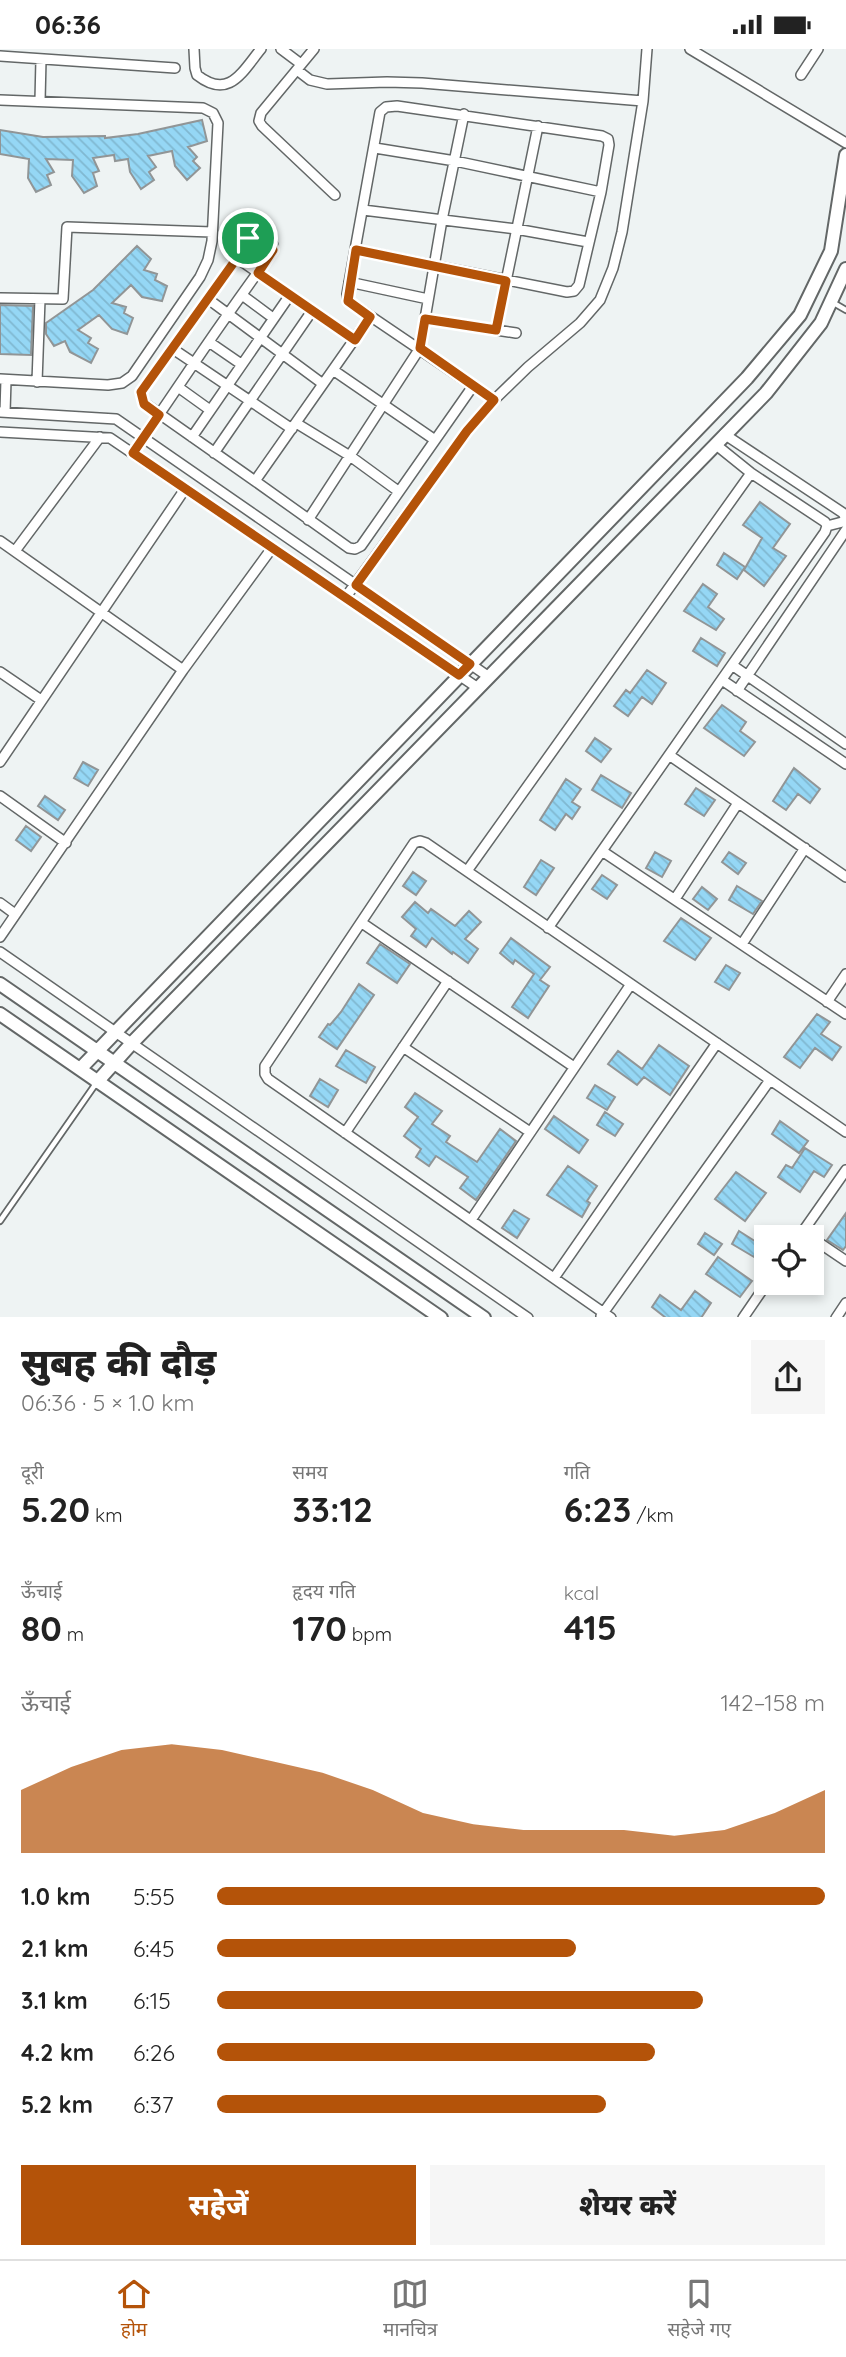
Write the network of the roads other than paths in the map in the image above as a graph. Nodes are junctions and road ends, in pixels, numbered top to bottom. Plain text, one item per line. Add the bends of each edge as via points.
1 (194, 49) edge
2 (261, 49) edge
3 (281, 49) edge
4 (314, 49) edge
5 (647, 49) edge
6 (690, 49) edge
7 (818, 49) edge
8 (0, 57) edge
9 (41, 59) junction
10 (299, 67) junction
11 (176, 68) dead end
12 (801, 75) dead end
13 (0, 100) edge
14 (40, 101) junction
15 (643, 101) junction
16 (464, 114) junction
17 (538, 126) junction
18 (846, 143) edge
19 (375, 148) junction
20 (846, 155) edge
21 (455, 160) junction
22 (527, 176) junction
23 (601, 193) junction
24 (335, 195) dead end
25 (363, 210) junction
26 (442, 220) junction
27 (516, 229) junction
28 (212, 232) junction
29 (589, 242) junction
30 (356, 250) junction
31 (237, 258) junction
32 (435, 265) junction
33 (846, 269) edge
34 (258, 273) junction
35 (506, 281) junction
36 (349, 282) junction
37 (242, 295) junction
38 (290, 295) junction
39 (0, 298) edge
40 (40, 299) junction
41 (208, 299) junction
42 (428, 299) junction
43 (831, 302) junction
44 (313, 310) junction
45 (846, 310) edge
46 (228, 314) junction
47 (370, 317) junction
48 (273, 318) junction
49 (425, 319) junction
50 (496, 330) junction
51 (516, 333) dead end
52 (260, 338) junction
53 (355, 340) junction
54 (209, 342) junction
55 (173, 348) junction
56 (420, 348) junction
57 (283, 355) junction
58 (194, 363) junction
59 (241, 364) junction
60 (333, 370) junction
61 (3, 379) edge
62 (37, 382) junction
63 (323, 384) junction
64 (226, 385) junction
65 (473, 386) junction
66 (178, 387) junction
67 (494, 400) junction
68 (250, 401) junction
69 (384, 404) junction
70 (210, 410) junction
71 (3, 412) edge
72 (159, 415) junction
73 (294, 426) junction
74 (0, 432) edge
75 (724, 434) junction
76 (100, 437) junction
77 (143, 437) junction
78 (192, 437) junction
79 (435, 440) junction
80 (715, 444) junction
81 (133, 453) junction
82 (214, 453) junction
83 (350, 456) junction
84 (751, 473) junction
85 (255, 481) junction
86 (185, 489) junction
87 (398, 491) junction
88 (308, 520) junction
89 (846, 520) edge
90 (827, 526) junction
91 (846, 530) edge
92 (0, 541) edge
93 (272, 548) junction
94 (15, 551) junction
95 (356, 585) junction
96 (345, 598) junction
97 (101, 613) junction
98 (470, 664) junction
99 (732, 665) junction
100 (183, 670) junction
101 (0, 671) edge
102 (459, 675) junction
103 (747, 676) junction
104 (489, 677) junction
105 (722, 680) junction
106 (478, 688) junction
107 (737, 691) junction
108 (41, 700) junction
109 (846, 744) edge
110 (669, 755) junction
111 (0, 762) edge
112 (846, 764) edge
113 (0, 796) edge
114 (738, 803) junction
115 (66, 843) junction
116 (805, 848) junction
117 (602, 851) junction
118 (467, 871) junction
119 (846, 877) edge
120 (675, 899) junction
121 (0, 903) edge
122 (15, 914) junction
123 (362, 923) junction
124 (548, 928) junction
125 (0, 937) edge
126 (742, 944) junction
127 (0, 952) edge
128 (846, 974) edge
129 (448, 981) junction
130 (0, 984) edge
131 (631, 984) junction
132 (827, 1002) junction
133 (0, 1014) edge
134 (846, 1014) edge
135 (115, 1030) junction
136 (132, 1044) junction
137 (717, 1044) junction
138 (403, 1047) junction
139 (96, 1051) junction
140 (114, 1064) junction
141 (574, 1067) junction
142 (79, 1069) junction
143 (770, 1080) junction
144 (97, 1082) junction
145 (530, 1132) junction
146 (846, 1132) edge
147 (345, 1133) junction
148 (846, 1170) edge
149 (471, 1220) junction
150 (0, 1221) edge
151 (813, 1225) edge
152 (824, 1247) edge
153 (846, 1261) edge
154 (554, 1278) junction
155 (759, 1295) edge
156 (605, 1316) edge
157 (440, 1317) edge
158 (483, 1317) edge
159 (527, 1317) edge
160 (744, 1317) edge

1 - 2 street via 197,75 227,85
3 - 10 street
4 - 10 street
5 - 15 street
6 - 18 street
7 - 12 street
8 - 9 street
9 - 11 street
9 - 14 street
10 - 15 street via 310,80 327,84 422,83
10 - 24 street via 259,121
13 - 14 street
14 - 28 street via 202,108 213,113 218,123
15 - 67 street via 622,232 600,300
16 - 17 street
16 - 19 street via 386,107 380,112
16 - 21 street
17 - 22 street
17 - 23 street via 608,139
19 - 21 street
19 - 25 street
20 - 98 street via 831,251 800,314 747,378
21 - 22 street
21 - 26 street
22 - 23 street
22 - 27 street
23 - 29 street
25 - 26 street
25 - 30 street
26 - 27 street
26 - 32 street
27 - 29 street
27 - 35 street
28 - 40 street via 67,227 63,299
28 - 62 street via 200,277 132,376 108,385
29 - 35 street via 575,291
30 - 32 street
30 - 36 street
31 - 34 street
31 - 34 street via 252,235 270,242 271,254
31 - 41 street
32 - 35 street
32 - 42 street
33 - 43 street
34 - 37 street
34 - 38 street
35 - 50 street
36 - 42 street
36 - 47 street via 348,301
37 - 46 street
37 - 48 street
38 - 44 street
38 - 48 street
39 - 40 street
40 - 62 street
41 - 46 street
41 - 55 street
42 - 49 street
43 - 45 lane
43 - 75 street via 821,323 774,383
44 - 53 street
44 - 57 street
46 - 52 street
46 - 54 street
47 - 53 street
47 - 56 street
48 - 52 street
49 - 50 street
49 - 56 street
50 - 51 street
52 - 57 street
52 - 59 street
53 - 60 street
54 - 58 street
54 - 59 street
55 - 58 street
55 - 72 street via 141,392 144,404
56 - 65 street
56 - 69 street
57 - 63 street
57 - 68 street
58 - 64 street
58 - 66 street
59 - 64 street
60 - 63 street
60 - 69 street
61 - 62 street
61 - 71 street
63 - 73 street
64 - 68 street
64 - 70 street
65 - 67 street
65 - 79 street
66 - 70 street
66 - 72 street
67 - 95 street
68 - 73 street
68 - 82 street
69 - 79 street
69 - 83 street
70 - 78 street
71 - 77 street via 116,419
72 - 77 street
72 - 78 street
73 - 83 street
73 - 85 street
74 - 76 street
75 - 80 street
75 - 89 street via 843,513
76 - 81 street
76 - 94 street
77 - 81 street
77 - 95 street
78 - 82 street
79 - 87 street
80 - 84 street
80 - 104 street
81 - 86 street
82 - 85 street
83 - 87 street
83 - 88 street
84 - 90 street
84 - 118 street
85 - 88 street
86 - 93 street
86 - 97 street
87 - 88 street via 355,549
89 - 90 street
90 - 99 street
91 - 103 street
92 - 94 street
93 - 96 street
93 - 100 street
94 - 97 street
95 - 96 street
95 - 98 street
96 - 102 street
97 - 100 street
97 - 108 street
98 - 102 street
98 - 104 street
99 - 103 street
99 - 105 street
100 - 115 street
101 - 108 street
102 - 106 street
102 - 135 street
103 - 107 street
103 - 109 street
104 - 106 street
105 - 107 street
105 - 110 street
106 - 136 street
107 - 112 street
108 - 111 street
110 - 114 street
110 - 117 street
113 - 115 street
114 - 116 street
114 - 120 street
115 - 122 street
116 - 119 street
116 - 126 street
117 - 120 street
117 - 124 street
118 - 123 street via 426,843 414,843
118 - 124 street
120 - 126 street
121 - 122 street
122 - 125 street
123 - 129 street
123 - 147 street via 265,1066 268,1079
124 - 131 street
126 - 132 street
127 - 135 street
128 - 132 street
129 - 138 street
129 - 141 street
130 - 139 street
131 - 137 street
131 - 141 street
132 - 134 street
133 - 142 street
135 - 136 street
135 - 139 street
136 - 140 street
136 - 159 street
137 - 143 street
137 - 154 street
138 - 145 street
138 - 147 street
139 - 140 street
139 - 142 street
140 - 144 street
140 - 158 street
141 - 145 street
142 - 144 street
143 - 146 street
143 - 156 street
144 - 150 lane
144 - 157 street
145 - 149 street
147 - 149 street
148 - 151 street
149 - 154 street
152 - 153 street
154 - 156 street
155 - 160 street

